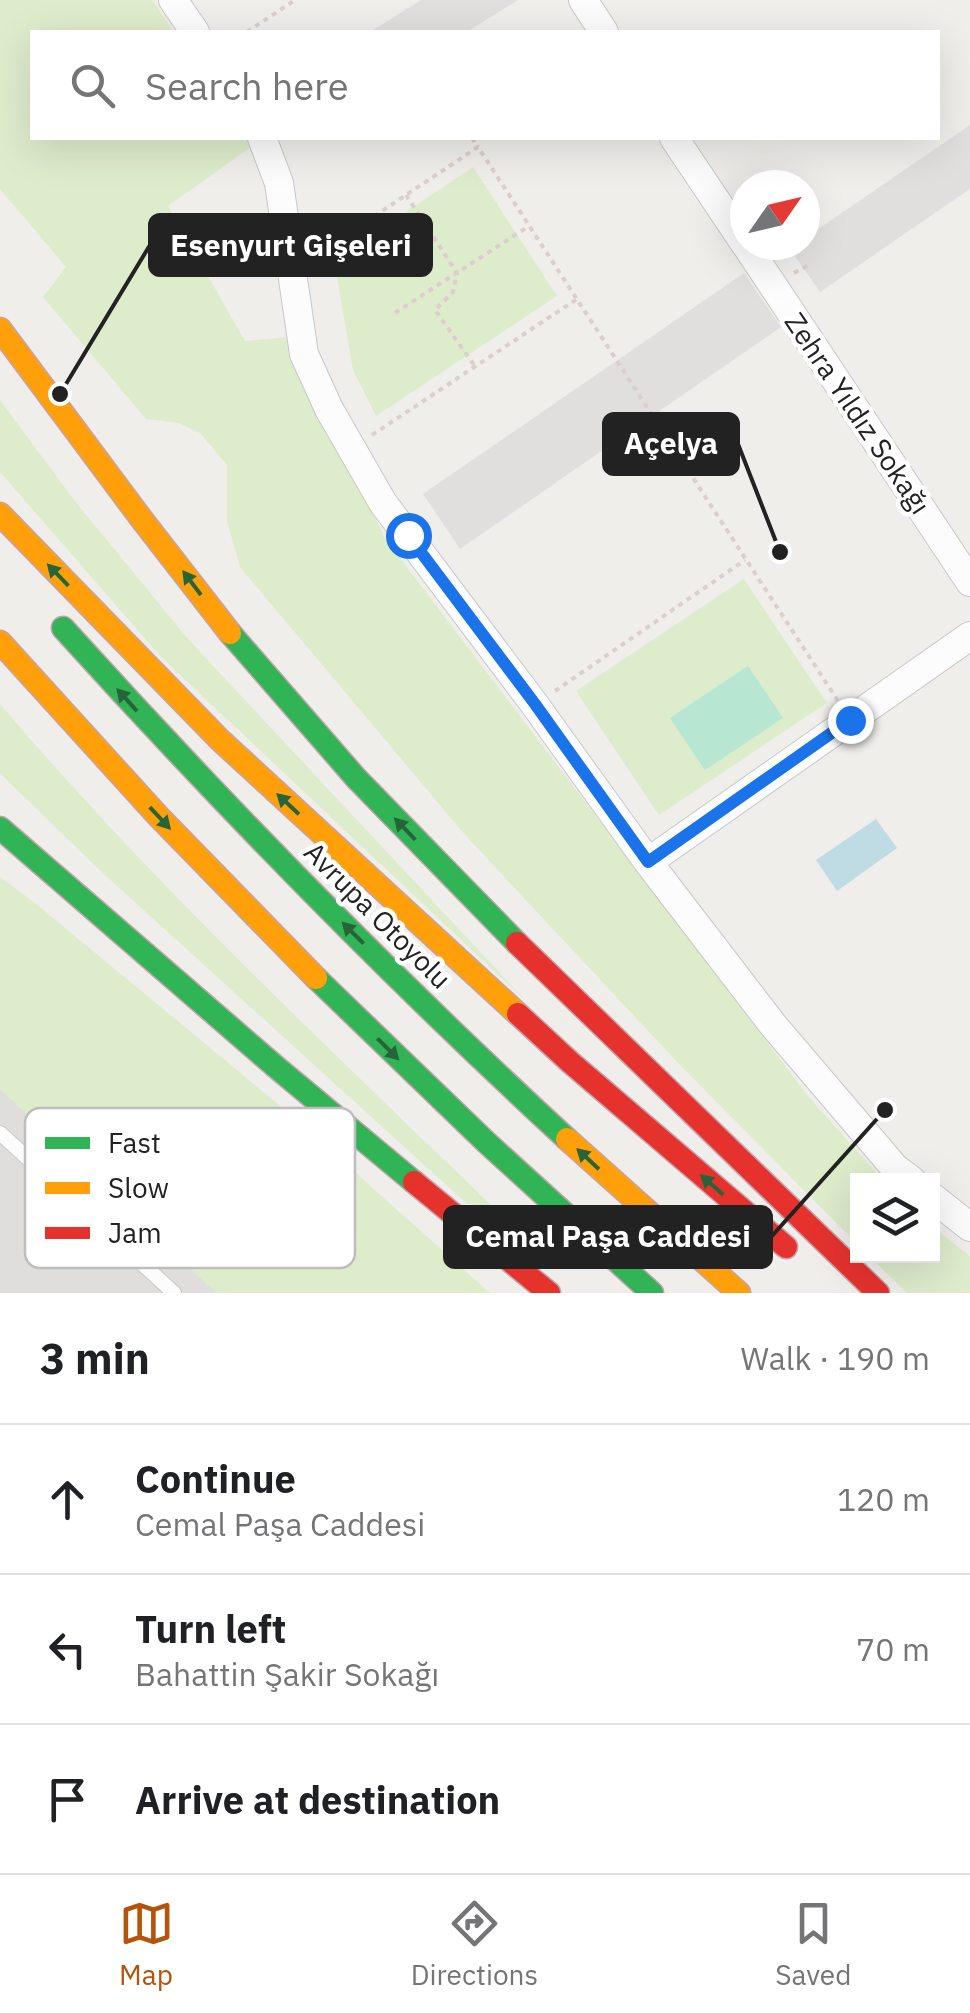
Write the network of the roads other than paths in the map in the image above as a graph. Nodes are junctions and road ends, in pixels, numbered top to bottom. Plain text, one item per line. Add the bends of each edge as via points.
1 (173, 0) edge
2 (583, 0) edge
3 (194, 30) edge
4 (603, 30) edge
5 (263, 140) edge
6 (675, 140) edge
7 (730, 220) edge
8 (757, 260) edge
9 (0, 330) edge
10 (0, 514) edge
11 (970, 582) edge
12 (46, 608) dead end
13 (970, 636) edge
14 (0, 642) edge
15 (3, 830) edge
16 (648, 862) junction
17 (325, 1108) edge
18 (0, 1133) edge
19 (355, 1133) edge
20 (25, 1156) edge
21 (902, 1173) edge
22 (940, 1204) edge
23 (970, 1227) edge
24 (800, 1258) dead end
25 (515, 1267) junction
26 (147, 1268) edge
27 (174, 1293) edge
28 (537, 1293) edge
29 (548, 1293) edge
30 (652, 1293) edge
31 (739, 1293) edge
32 (878, 1293) edge

1 - 3 street
2 - 4 street
5 - 16 street via 279,183 304,354 329,409 383,503
6 - 7 street, Zehra Yıldız Sokağı
8 - 11 street, Zehra Yıldız Sokağı
32 -> 9 highway via 496,924 357,779 207,604
24 -> 10 highway via 570,1062 263,781
31 -> 12 highway, Avrupa Otoyolu via 376,957
13 - 16 street
14 -> 30 highway via 230,892 490,1147
15 - 17 highway
16 - 21 street via 773,1025
18 - 20 lane
19 - 25 highway
22 - 23 street
25 - 28 highway
25 - 29 highway
26 - 27 lane

